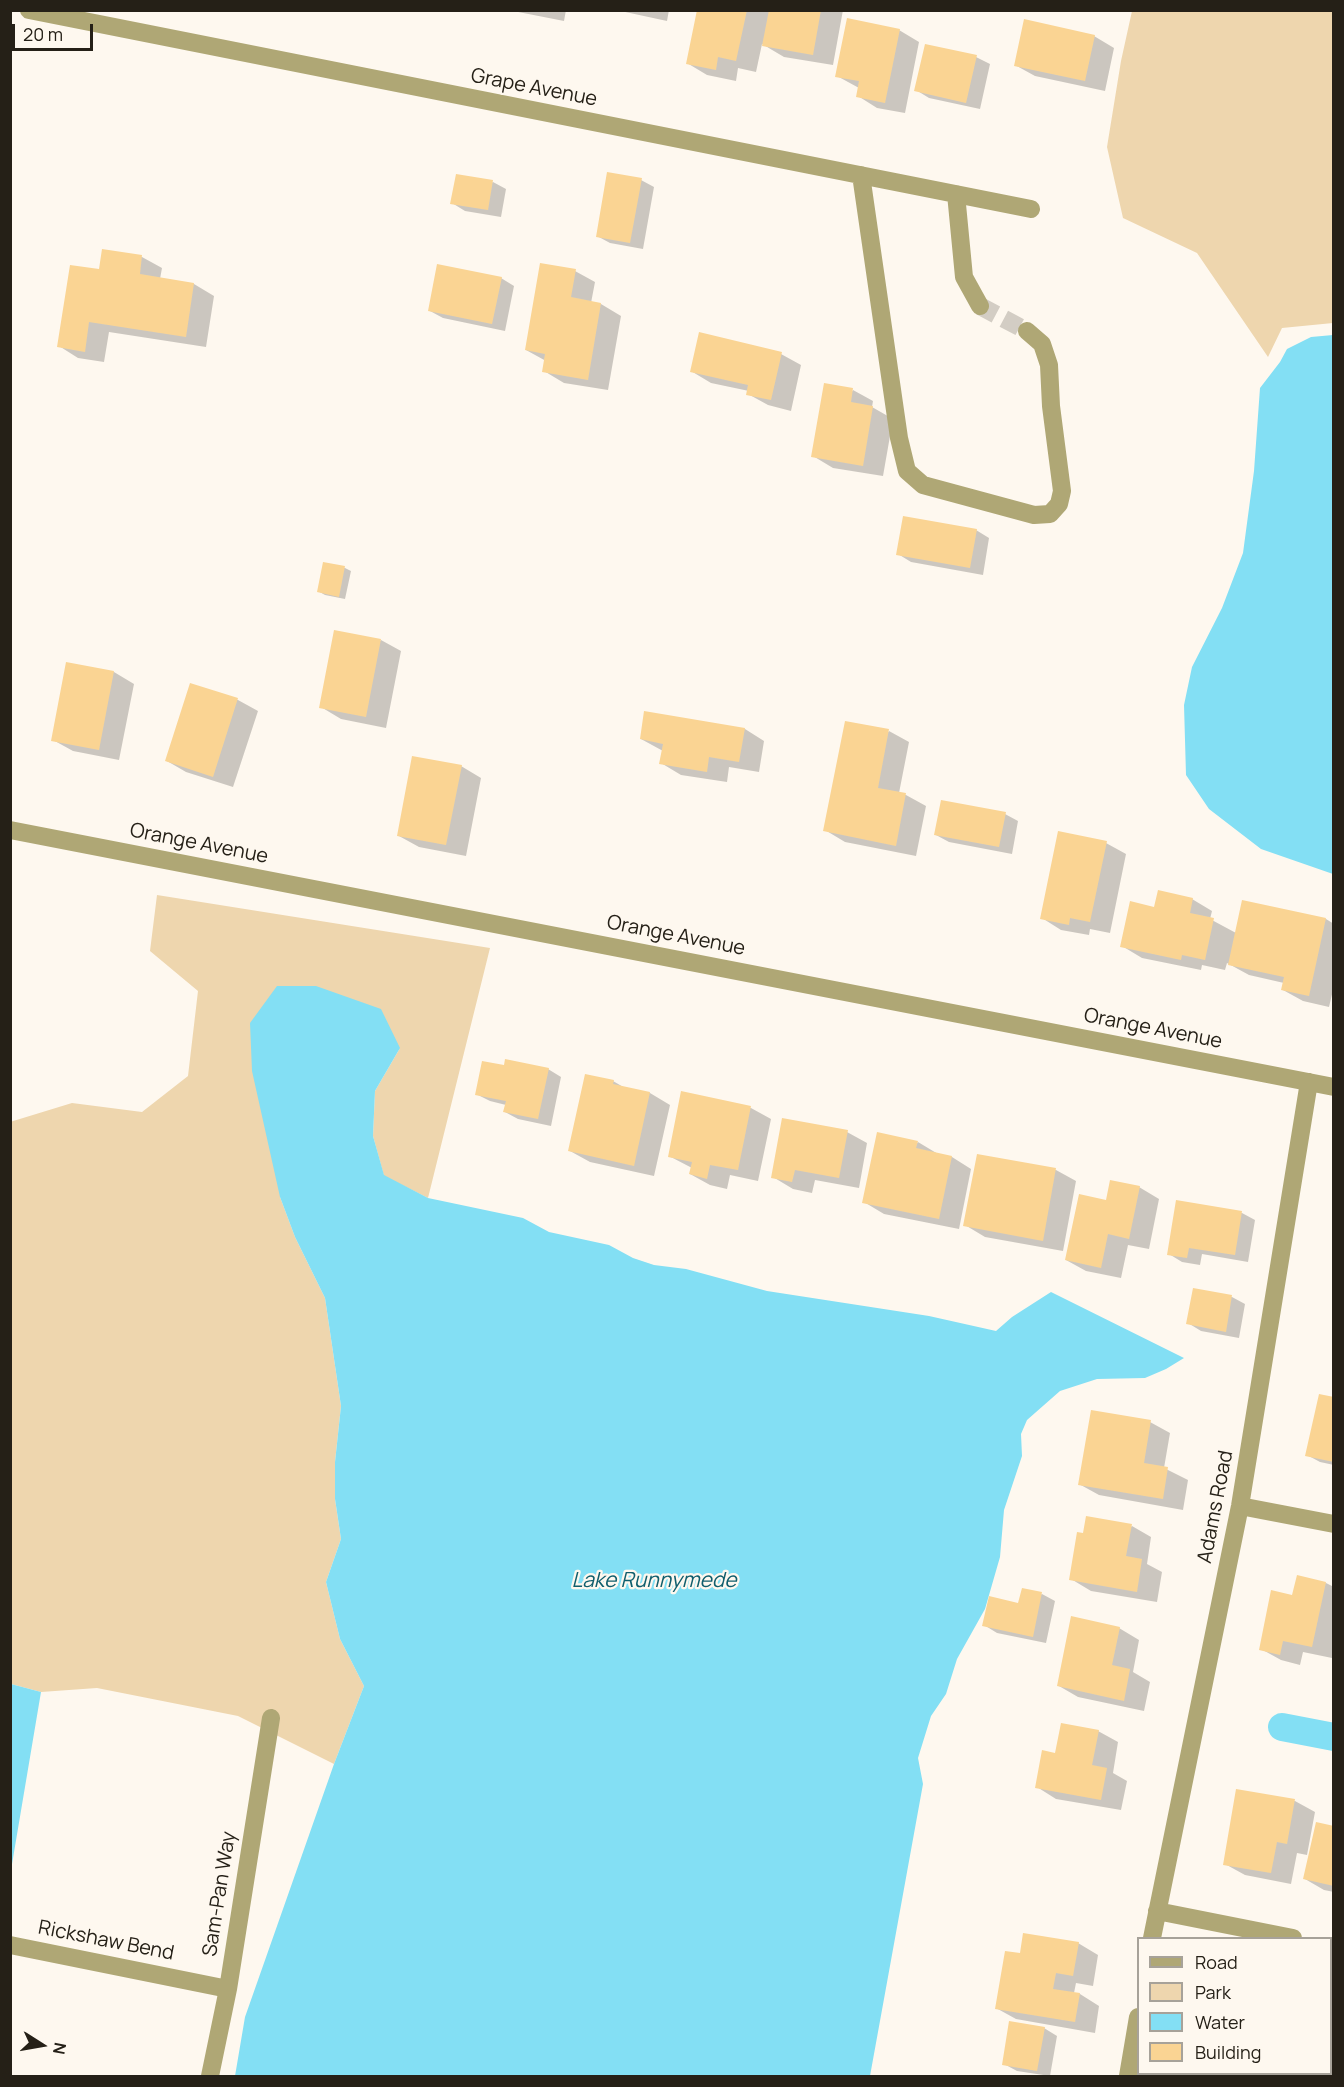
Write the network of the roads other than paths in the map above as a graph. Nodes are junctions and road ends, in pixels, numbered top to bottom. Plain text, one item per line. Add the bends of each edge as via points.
1 (29, 10) edge
2 (861, 175) junction
3 (956, 194) junction
4 (1031, 209) dead end
5 (981, 306) tunnel mouth
6 (1028, 331) tunnel mouth
7 (10, 830) edge
8 (1309, 1082) junction
9 (1334, 1087) edge
10 (1240, 1506) junction
11 (1334, 1524) edge
12 (271, 1718) dead end
13 (1157, 1911) junction
14 (1152, 1937) edge
15 (1288, 1937) edge
16 (10, 1945) edge
17 (228, 1989) junction
18 (1137, 2023) edge
19 (210, 2076) edge
20 (1128, 2076) edge

1 - 2 street, Grape Avenue
2 - 3 street, Grape Avenue
2 - 6 street via 898,438 908,471 923,485 1034,515 1050,514 1059,504 1062,491 1049,365 1042,344
3 - 4 street, Grape Avenue
3 - 5 street via 964,277
7 - 8 street, Orange Avenue
8 - 9 street, Orange Avenue
8 - 10 street, Adams Road
10 - 11 street
10 - 13 street, Adams Road
12 - 17 street, Sam-Pan Way
13 - 14 street, Adams Road
13 - 15 street
16 - 17 street, Rickshaw Bend
17 - 19 street, Sam-Pan Way
18 - 20 street

